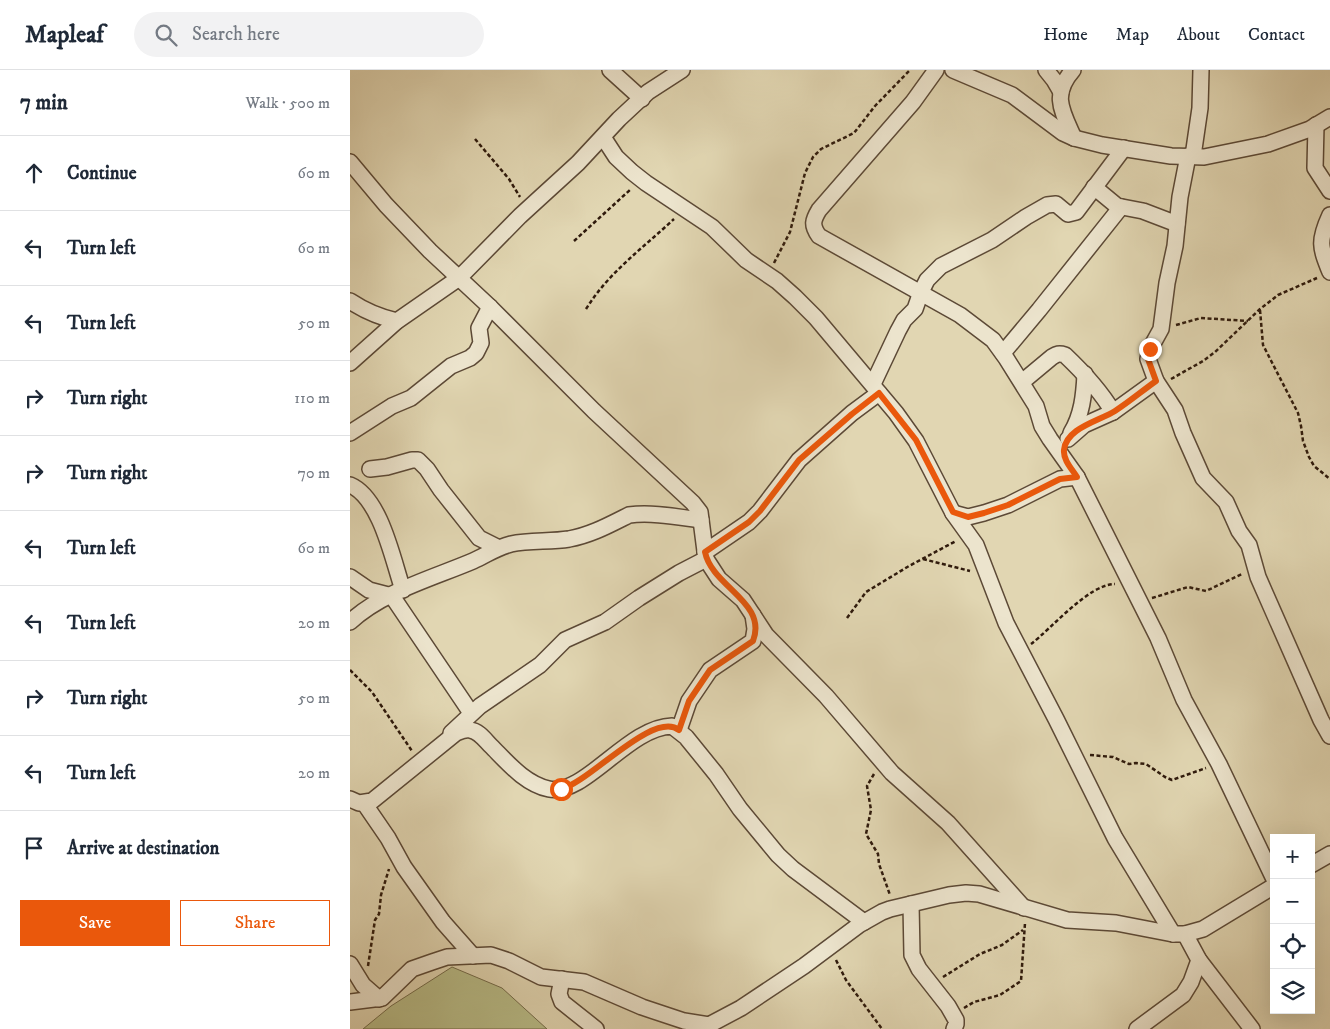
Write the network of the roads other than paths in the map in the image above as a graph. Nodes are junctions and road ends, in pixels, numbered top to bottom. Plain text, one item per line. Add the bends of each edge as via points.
1 (610, 70) edge
2 (682, 70) edge
3 (936, 70) edge
4 (953, 70) edge
5 (1046, 70) edge
6 (1073, 70) edge
7 (1201, 70) edge
8 (1061, 92) junction
9 (642, 99) junction
10 (1330, 117) edge
11 (1316, 125) junction
12 (603, 137) junction
13 (1074, 138) junction
14 (1124, 148) junction
15 (1191, 156) junction
16 (350, 162) edge
17 (1094, 187) junction
18 (1330, 192) edge
19 (1121, 207) junction
20 (1330, 215) edge
21 (1177, 224) junction
22 (1330, 272) edge
23 (459, 278) junction
24 (920, 292) junction
25 (350, 301) edge
26 (490, 307) junction
27 (397, 321) junction
28 (1003, 353) junction
29 (350, 363) edge
30 (1086, 374) junction
31 (1022, 382) junction
32 (1157, 383) junction
33 (876, 389) junction
34 (1113, 412) junction
35 (350, 432) edge
36 (1068, 439) junction
37 (1064, 458) junction
38 (370, 469) dead end
39 (1077, 477) junction
40 (350, 485) edge
41 (953, 512) junction
42 (701, 520) junction
43 (497, 548) junction
44 (705, 555) junction
45 (350, 578) edge
46 (397, 593) junction
47 (752, 614) junction
48 (350, 622) edge
49 (471, 713) junction
50 (679, 730) junction
51 (1330, 736) edge
52 (441, 746) junction
53 (357, 801) edge
54 (1330, 854) edge
55 (1315, 863) edge
56 (1270, 871) edge
57 (1270, 888) edge
58 (911, 904) junction
59 (1025, 908) junction
60 (864, 922) junction
61 (1179, 934) junction
62 (473, 956) junction
63 (1198, 960) junction
64 (350, 964) edge
65 (562, 980) junction
66 (379, 999) junction
67 (350, 1002) edge
68 (954, 1023) edge
69 (678, 1025) edge
70 (596, 1029) edge
71 (1137, 1029) edge
72 (1252, 1029) edge

1 - 9 street
2 - 9 street
3 - 24 street via 913,102 819,210 812,225 819,236
4 - 13 street via 1012,95
5 - 8 street
6 - 8 street
7 - 15 street via 1200,108
8 - 13 street via 1061,108
9 - 12 street
10 - 11 street
11 - 15 street via 1268,144 1221,155
11 - 18 street via 1315,168
12 - 23 street
12 - 33 street via 616,157 642,180 717,231 746,260 795,297
13 - 14 street
14 - 15 street
14 - 17 street
15 - 21 street
16 - 23 street via 430,252
17 - 19 street
17 - 24 street via 1076,212 1068,214 1056,204 1047,205 992,240 941,266
19 - 21 street via 1143,210
19 - 28 street
20 - 22 street via 1321,244
21 - 32 street via 1162,330 1150,349 1148,359
23 - 26 street
23 - 27 street
24 - 28 street via 979,328 994,340
24 - 33 street via 915,308 898,331
25 - 27 street via 380,318
26 - 35 street via 479,328 481,343 476,353 451,366 410,398
26 - 42 street via 594,411 693,503 700,512
27 - 29 street
28 - 31 street
30 - 31 street via 1065,355 1057,354
30 - 34 street
30 - 36 street via 1081,410
31 - 37 street via 1036,406 1042,426
32 - 34 street
32 - 51 street via 1175,410 1203,478 1226,502 1249,545 1255,567
33 - 41 street via 916,440
33 - 44 street via 799,460 749,522
34 - 36 street via 1084,425
36 - 37 street
37 - 39 street
38 - 43 street via 418,460 479,538
39 - 41 street via 1060,479 984,513 968,517
39 - 56 street
40 - 46 street via 364,494 384,528
41 - 61 street via 976,546 1002,616 1115,838
42 - 43 street via 636,514 586,536 514,543
42 - 44 street
43 - 46 street
44 - 47 street via 719,579 743,600
44 - 49 street via 605,622 565,640 540,665
45 - 46 street via 369,590
46 - 48 street via 369,607
46 - 49 street
47 - 50 street via 753,641 710,670 689,701
47 - 59 street via 766,635 826,696 885,766 948,823
49 - 52 street
50 - 52 street via 672,726 656,729 616,752 573,786 561,789 549,789 529,780 476,732 463,730
50 - 60 street via 778,855
52 - 53 street via 372,801
53 - 62 street via 388,838 443,922
54 - 55 street
57 - 61 street via 1203,929
58 - 59 street via 966,893
58 - 60 street via 890,909
58 - 68 street via 912,955 948,1006
59 - 61 street via 1067,920 1116,923
60 - 69 street via 804,966 714,1023
61 - 63 street
62 - 65 street via 509,960 541,977
62 - 66 street via 448,957 412,969 385,997
63 - 71 street via 1183,995
63 - 72 street
64 - 66 street via 358,978
65 - 69 street via 584,982
65 - 70 street via 562,1002
66 - 67 street

